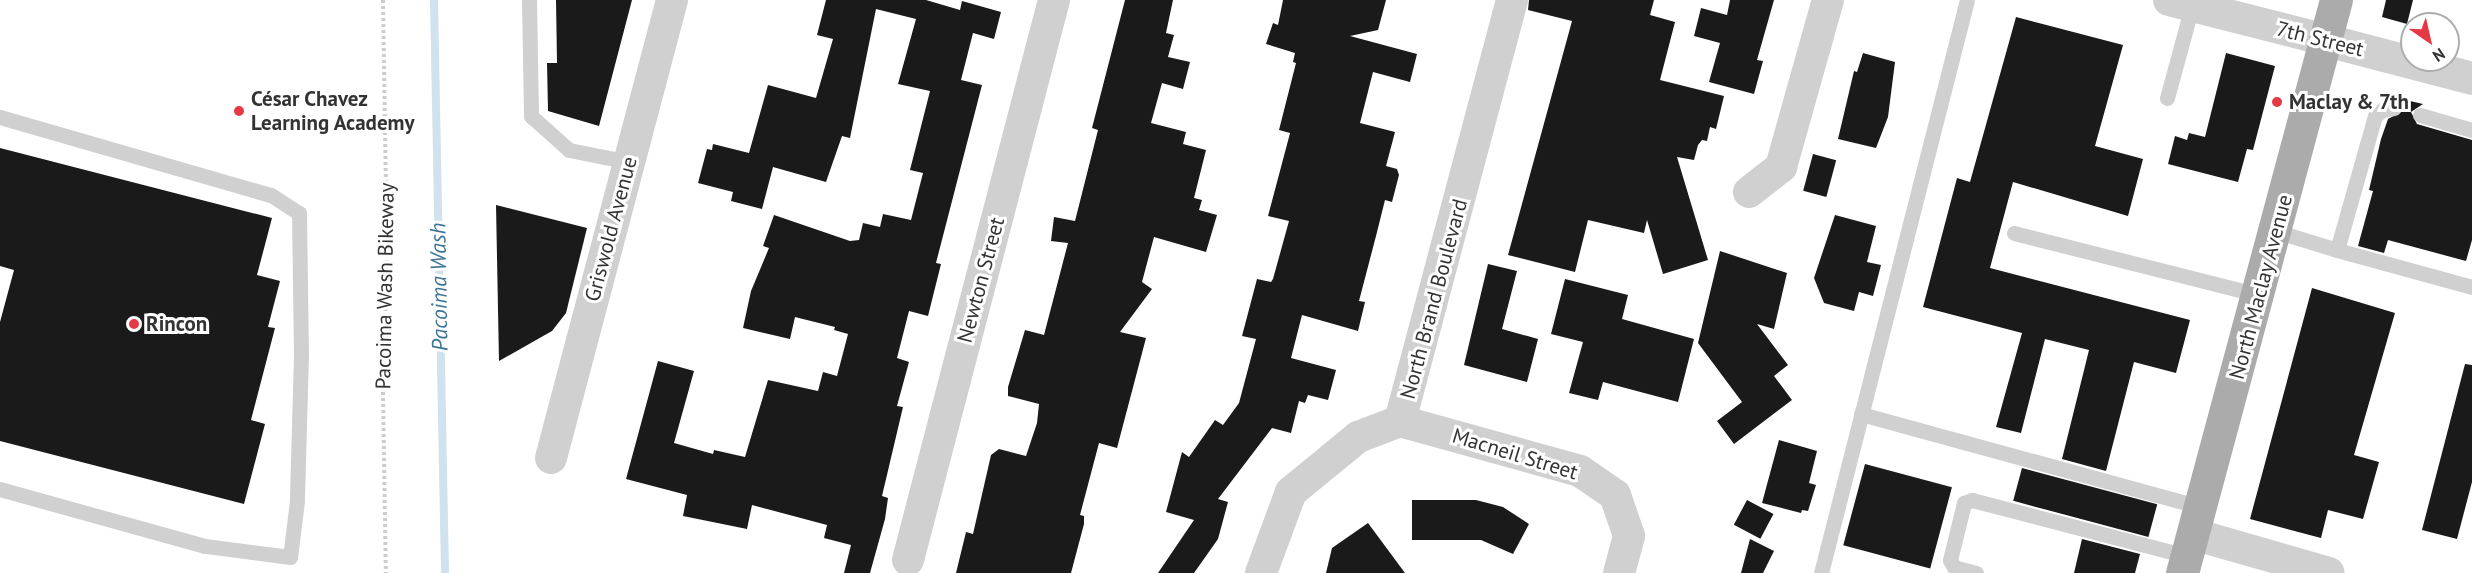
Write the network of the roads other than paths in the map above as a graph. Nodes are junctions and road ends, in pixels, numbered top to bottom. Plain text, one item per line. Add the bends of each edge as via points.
1 (529, 0) edge
2 (672, 0) edge
3 (1054, 0) edge
4 (1512, 0) edge
5 (1828, 0) edge
6 (1967, 0) edge
7 (2336, 0) edge
8 (2180, 3) edge
9 (2326, 40) junction
10 (2472, 78) edge
11 (2167, 98) dead end
12 (2394, 108) dead end
13 (2420, 115) dead end
14 (0, 117) edge
15 (2472, 130) edge
16 (629, 162) junction
17 (1749, 192) dead end
18 (2275, 231) junction
19 (2014, 233) dead end
20 (2337, 250) junction
21 (2472, 287) edge
22 (2259, 295) junction
23 (1861, 414) junction
24 (1401, 421) junction
25 (551, 458) dead end
26 (0, 489) edge
27 (2191, 542) edge
28 (908, 560) dead end
29 (1261, 573) edge
30 (1619, 573) edge
31 (1821, 573) edge
32 (1976, 573) edge
33 (2329, 573) edge

1 - 16 lane via 531,116 569,150
2 - 16 street, Griswold Avenue
3 - 28 street, Newton Street
4 - 24 street, North Brand Boulevard
5 - 17 street via 1780,167
6 - 23 lane
7 - 9 main road, North Maclay Avenue
8 - 9 street, 7th Street
8 - 11 lane
9 - 10 street, 7th Street
9 - 18 main road, North Maclay Avenue
12 - 20 lane via 2375,116
13 - 15 lane
14 - 26 lane via 271,195 299,213 301,354 297,501 290,557 205,546
16 - 25 street, Griswold Avenue
18 - 20 lane
18 - 22 main road, North Maclay Avenue
19 - 22 lane
20 - 21 lane
22 - 27 main road, North Maclay Avenue
23 - 27 lane
23 - 31 lane
24 - 29 street, North Brand Boulevard via 1358,437 1291,492
24 - 30 street, Macneil Street via 1580,471 1615,495 1629,536
27 - 32 lane via 1972,500 1964,503 1950,560 1954,567
27 - 33 street

